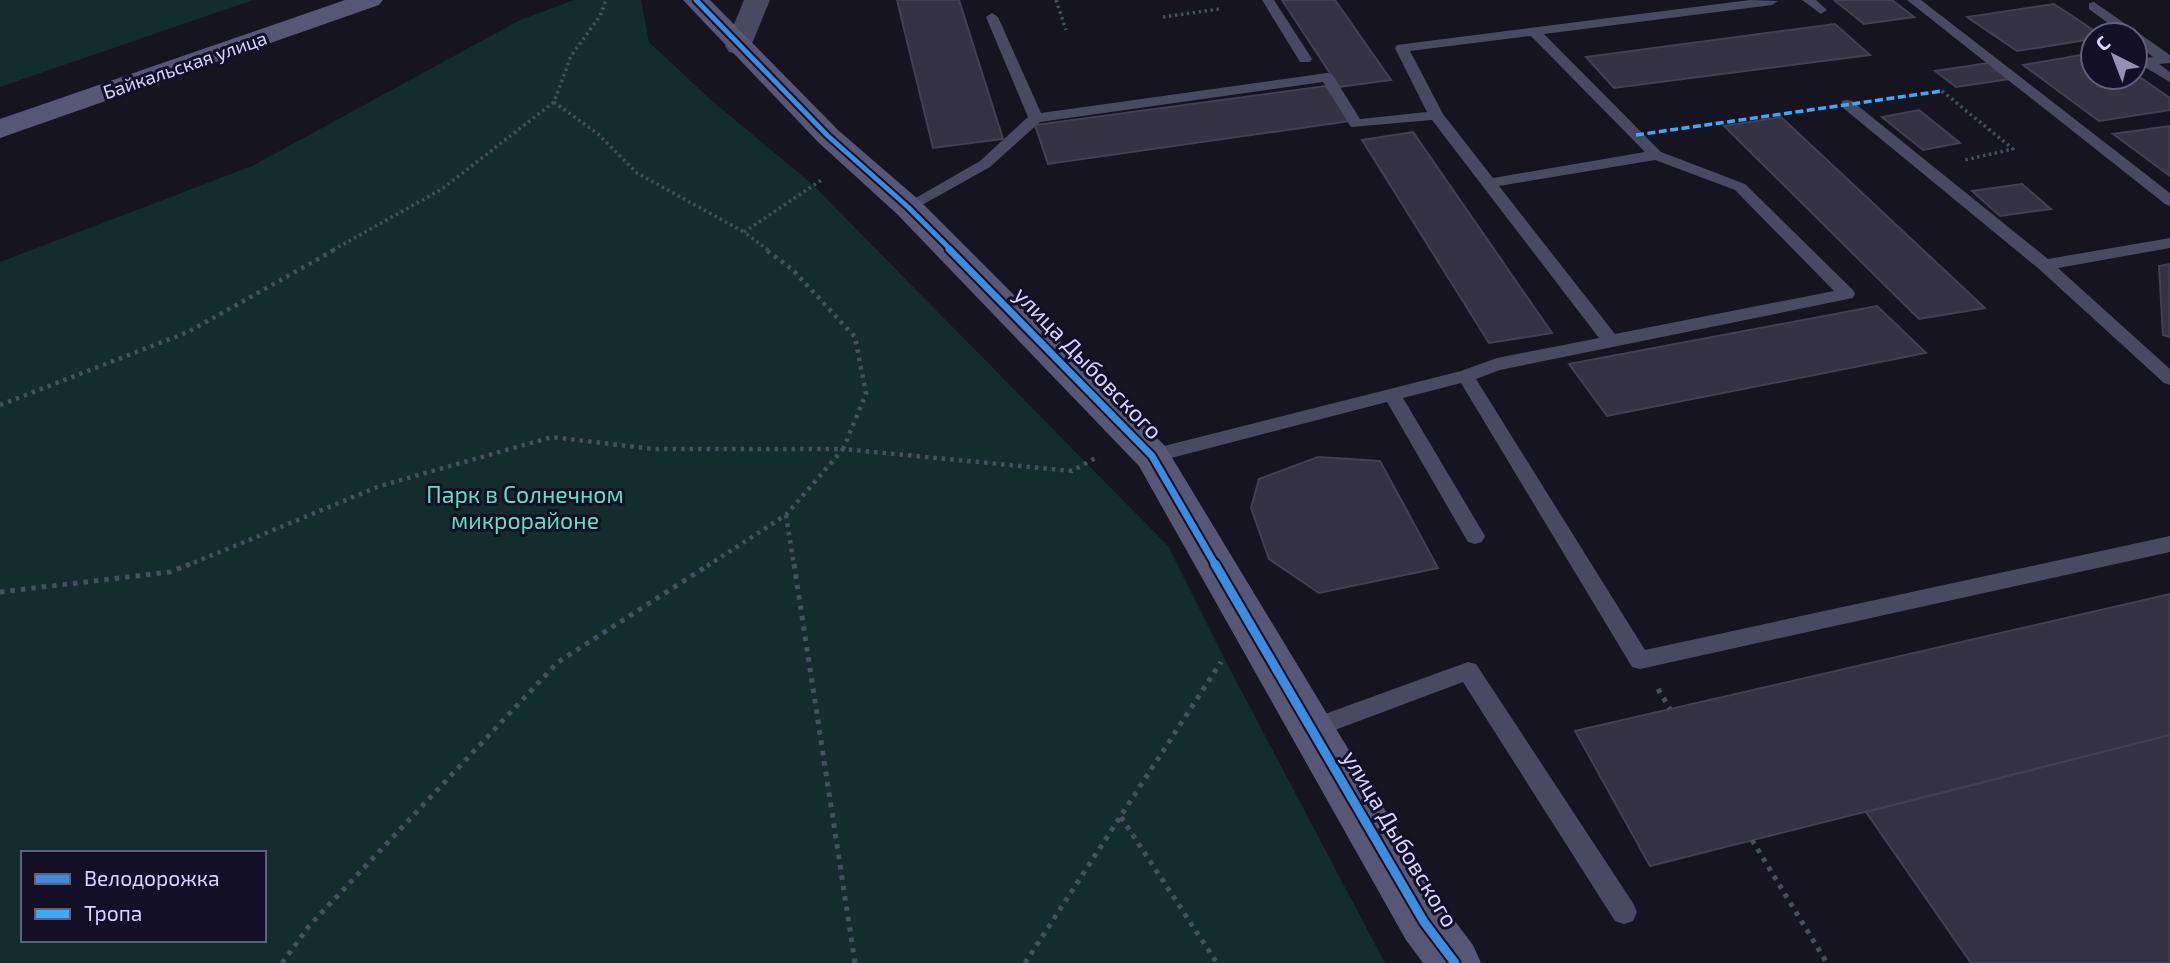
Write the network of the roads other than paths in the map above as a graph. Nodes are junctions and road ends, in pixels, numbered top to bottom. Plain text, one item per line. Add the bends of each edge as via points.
1 (370, 0) edge
2 (696, 0) edge
3 (757, 0) edge
4 (1268, 0) edge
5 (1808, 0) edge
6 (1913, 0) edge
7 (1772, 1) edge
8 (2094, 6) dead end
9 (1821, 10) dead end
10 (992, 17) dead end
11 (2114, 21) edge
12 (1534, 31) junction
13 (738, 46) junction
14 (2149, 46) edge
15 (1305, 59) dead end
16 (2168, 59) edge
17 (2170, 78) edge
18 (1847, 104) dead end
19 (1436, 115) junction
20 (1036, 118) junction
21 (0, 130) edge
22 (1656, 155) junction
23 (1491, 183) junction
24 (2170, 201) edge
25 (908, 207) junction
26 (2170, 243) edge
27 (2045, 265) junction
28 (1609, 340) junction
29 (1465, 376) junction
30 (2170, 379) edge
31 (1392, 395) junction
32 (1143, 447) junction
33 (1475, 536) dead end
34 (2170, 544) edge
35 (1311, 729) junction
36 (1623, 912) dead end
37 (1455, 963) edge

1 - 21 street, Байкальская улица
2 - 13 street, улица Дыбовского
3 - 13 street
4 - 15 lane
5 - 9 lane
6 - 24 lane
7 - 12 lane
8 - 11 lane
10 - 20 lane
12 - 19 lane via 1402,48
12 - 22 lane
13 - 25 street, улица Дыбовского
14 - 16 lane
16 - 17 lane via 2146,62
18 - 27 lane
19 - 20 lane via 1356,124 1326,77
19 - 23 lane
20 - 25 lane via 985,164
22 - 23 lane
22 - 28 lane via 1740,187 1847,294
23 - 28 lane
25 - 32 street, улица Дыбовского
26 - 27 lane
27 - 30 lane
28 - 29 lane via 1497,364
29 - 31 lane
29 - 34 lane via 1640,660
31 - 32 lane
31 - 33 lane
32 - 35 street, улица Дыбовского
35 - 36 lane via 1468,671
35 - 37 street, улица Дыбовского via 1424,922

